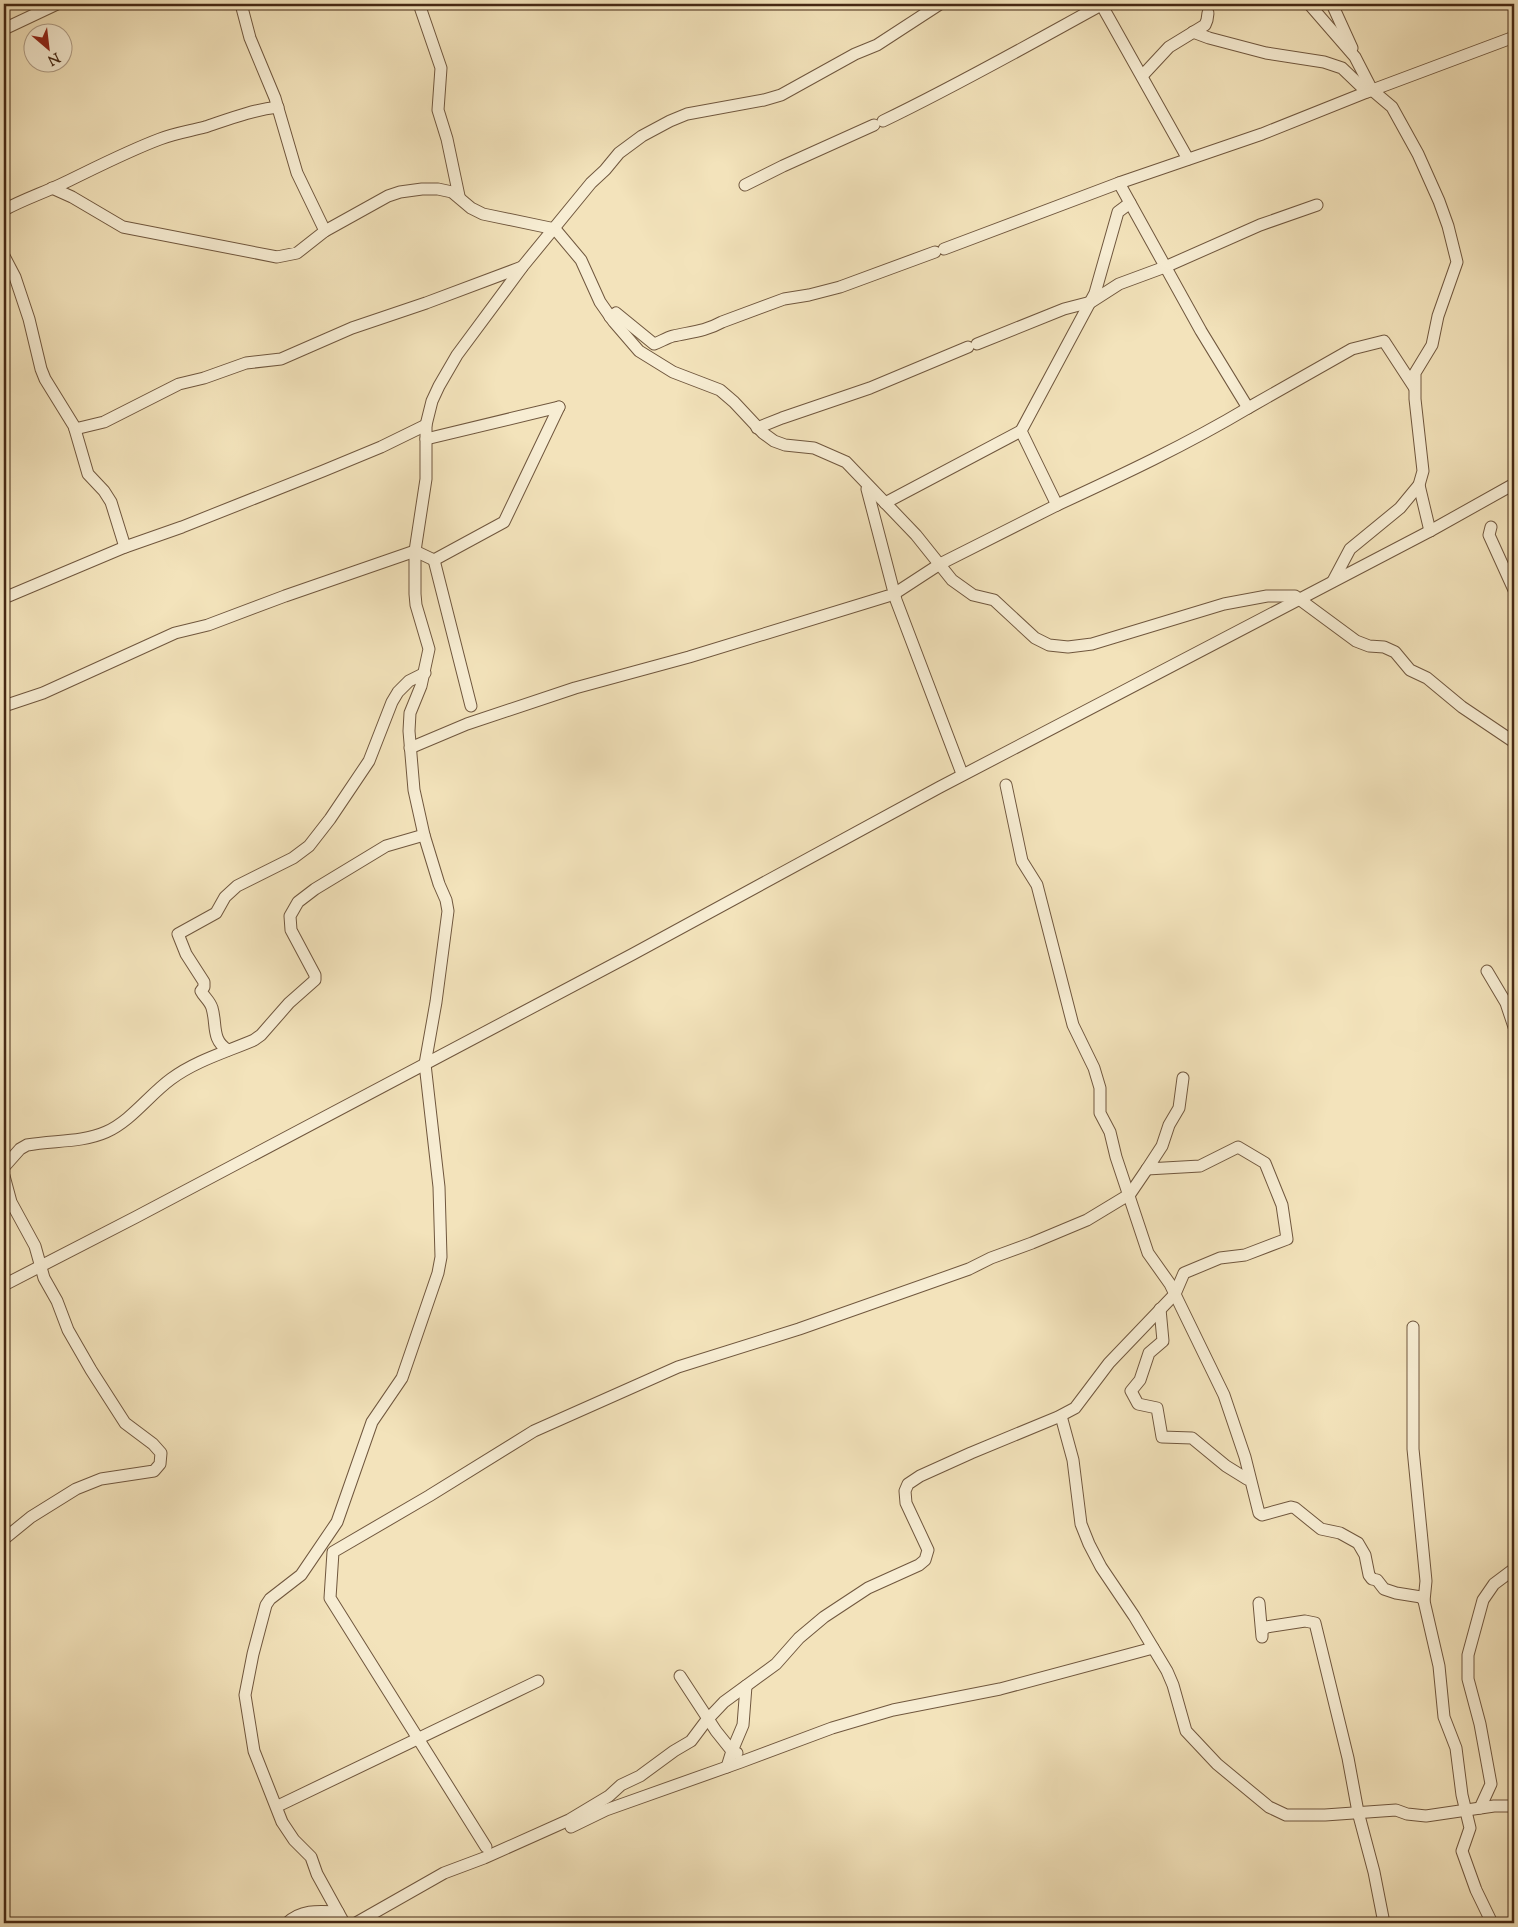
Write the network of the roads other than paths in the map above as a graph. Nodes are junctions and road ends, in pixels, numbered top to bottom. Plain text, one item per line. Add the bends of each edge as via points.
1 (57, 4) edge
2 (241, 4) edge
3 (419, 4) edge
4 (940, 4) edge
5 (1102, 4) edge
6 (1309, 4) edge
7 (1332, 4) edge
8 (1208, 13) dead end
9 (4, 29) edge
10 (1193, 32) junction
11 (1514, 37) edge
12 (1355, 57) junction
13 (1142, 76) junction
14 (1369, 91) junction
15 (278, 107) junction
16 (1188, 159) junction
17 (1119, 183) junction
18 (745, 185) dead end
19 (52, 188) junction
20 (459, 196) junction
21 (1130, 203) junction
22 (1317, 205) dead end
23 (4, 210) edge
24 (555, 229) junction
25 (325, 231) junction
26 (4, 256) edge
27 (523, 266) junction
28 (1165, 266) junction
29 (1090, 302) junction
30 (610, 317) junction
31 (1414, 387) junction
32 (1248, 408) junction
33 (426, 425) junction
34 (757, 428) junction
35 (76, 429) junction
36 (1020, 431) junction
37 (426, 439) junction
38 (1514, 484) edge
39 (1419, 485) junction
40 (867, 489) dead end
41 (885, 503) junction
42 (1057, 505) junction
43 (1491, 526) dead end
44 (1430, 531) junction
45 (125, 546) junction
46 (415, 551) junction
47 (434, 560) junction
48 (940, 564) junction
49 (1333, 581) junction
50 (1514, 590) edge
51 (891, 595) junction
52 (4, 598) edge
53 (1299, 598) junction
54 (424, 673) junction
55 (4, 706) edge
56 (471, 706) dead end
57 (1514, 742) edge
58 (410, 748) junction
59 (961, 771) dead end
60 (1006, 785) dead end
61 (424, 835) junction
62 (1487, 971) dead end
63 (1514, 1027) edge
64 (228, 1050) junction
65 (425, 1064) junction
66 (1183, 1078) dead end
67 (4, 1167) edge
68 (1147, 1169) junction
69 (4, 1176) edge
70 (1130, 1194) junction
71 (41, 1265) junction
72 (4, 1284) edge
73 (1175, 1294) junction
74 (1160, 1309) junction
75 (1413, 1327) dead end
76 (1061, 1416) junction
77 (1247, 1479) dead end
78 (4, 1539) edge
79 (1514, 1569) edge
80 (1424, 1601) junction
81 (1258, 1603) dead end
82 (1153, 1648) junction
83 (680, 1676) dead end
84 (538, 1681) dead end
85 (746, 1686) junction
86 (708, 1719) junction
87 (418, 1739) junction
88 (732, 1751) junction
89 (750, 1759) junction
90 (727, 1767) junction
91 (282, 1804) dead end
92 (1514, 1806) edge
93 (1480, 1808) junction
94 (1466, 1811) junction
95 (1358, 1812) junction
96 (485, 1852) junction
97 (338, 1912) junction
98 (287, 1923) edge
99 (344, 1923) edge
100 (356, 1923) edge
101 (1384, 1923) edge
102 (1492, 1923) edge

1 - 9 street
2 - 15 street via 250,38
3 - 20 street via 441,68 438,110
4 - 24 street via 877,45 781,95 687,114 642,136 619,153
5 - 13 street
5 - 18 street via 954,86
6 - 12 street
7 - 12 street
8 - 10 street via 1205,25
10 - 13 street via 1169,47
10 - 14 street via 1266,53 1342,68
11 - 14 street
12 - 14 street
13 - 16 street
14 - 16 street via 1262,134
14 - 31 street via 1392,107 1418,154 1444,214 1457,259 1432,345 1416,371
15 - 19 street via 254,110 160,139
15 - 25 street via 298,173
16 - 17 street
17 - 21 street
17 - 30 street via 840,287 784,299 713,327 654,344 616,313
19 - 23 street
19 - 25 street via 123,227 263,255 290,255
20 - 24 street via 476,212
20 - 25 street via 438,189 394,193
21 - 28 street
21 - 29 street via 1118,212
22 - 28 street via 1260,225
24 - 27 street
24 - 30 street via 581,260
26 - 35 street via 29,319 41,368
27 - 33 street via 446,372 432,401
27 - 35 street via 352,328 281,359 246,363 179,384 109,420
28 - 29 street via 1119,284
28 - 32 street
29 - 34 street via 1064,309 870,388
29 - 36 street
30 - 34 street via 639,351 673,372 720,390
31 - 32 street via 1384,341 1352,348
31 - 39 street via 1423,471
32 - 42 street via 1156,459
33 - 37 street
33 - 45 street via 314,475
34 - 41 street via 774,441 814,448 846,462
35 - 45 street via 88,474 111,502
36 - 41 street
36 - 42 street
37 - 46 street via 425,486
37 - 47 street via 559,407 504,522
38 - 44 street
39 - 44 street
39 - 49 street via 1400,508 1350,549
40 - 51 street
41 - 48 street
42 - 48 street
43 - 50 street via 1489,535
44 - 49 street
45 - 52 street
46 - 47 street
46 - 54 street via 416,605 429,649
46 - 55 street via 208,626 175,633 42,693
47 - 56 street
48 - 51 street
48 - 53 street via 966,591 994,600 1035,638 1049,645 1068,647 1092,644 1251,598 1279,594
49 - 53 street
51 - 58 street via 689,657 574,688 467,724
51 - 59 street
53 - 57 street via 1356,641 1395,652 1410,670 1427,678 1462,707
53 - 65 street
54 - 58 street via 409,717
54 - 64 street via 398,692 369,761 309,846 293,858 237,886 225,897 216,913 178,934 204,982 200,991 212,1008 216,1035
58 - 61 street via 414,790
60 - 70 street via 1022,861 1037,885 1073,1025 1094,1068 1100,1088 1100,1113 1110,1132
61 - 64 street via 386,846 315,888 298,902 290,916 291,930 315,980 261,1035
61 - 65 street via 448,911
62 - 63 street via 1506,1003
64 - 67 street via 171,1079 105,1132 26,1145
65 - 71 street
65 - 97 street via 439,1187 441,1257 438,1273 402,1378 372,1422 336,1522 301,1575 266,1605 246,1686 254,1752 276,1807 288,1832 311,1858
66 - 68 street via 1179,1108 1162,1146
68 - 70 street
68 - 73 street via 1200,1166 1238,1147 1264,1163 1282,1205 1287,1239 1245,1255 1220,1258 1184,1273
69 - 71 street via 11,1202 35,1246
70 - 73 street via 1148,1252
70 - 87 street via 1087,1220 969,1270 678,1367 534,1431 332,1552 330,1598
71 - 72 street
71 - 78 street via 68,1330 117,1412 131,1429 153,1444 162,1457 154,1471 101,1480 76,1489 31,1516
73 - 74 street
73 - 80 street via 1224,1395 1245,1457 1258,1513 1262,1515 1295,1508 1321,1529 1340,1533 1358,1543 1365,1555 1369,1575 1386,1590 1420,1597
74 - 76 street via 1109,1363 1075,1408
74 - 77 street via 1163,1341 1149,1353 1140,1380 1131,1391 1138,1404 1157,1408 1162,1436 1192,1438 1208,1454
75 - 80 street via 1413,1450 1426,1581
76 - 82 street via 1073,1460 1083,1531 1101,1566
76 - 85 street via 955,1460 908,1484 906,1503 927,1546 925,1560 868,1588 824,1616 776,1664
79 - 93 street via 1494,1584 1483,1600 1469,1646 1468,1679 1491,1784
80 - 94 street via 1439,1666 1444,1717 1456,1748
81 - 95 street via 1262,1637 1266,1628 1315,1622
82 - 89 street via 1000,1688 893,1710 832,1728
82 - 95 street via 1171,1680 1187,1733 1217,1764 1268,1807 1294,1815
83 - 86 street
84 - 87 street
85 - 86 street
85 - 88 street via 743,1725
86 - 88 street
86 - 96 street via 693,1739 569,1820
87 - 91 street
87 - 96 street
88 - 89 street
88 - 90 street
89 - 90 street
90 - 96 street via 606,1810 520,1847
92 - 93 street
93 - 94 street
94 - 95 street via 1426,1816 1396,1810
94 - 102 street via 1470,1828 1462,1851
95 - 101 street
96 - 100 street
97 - 98 street via 309,1911
97 - 99 street

